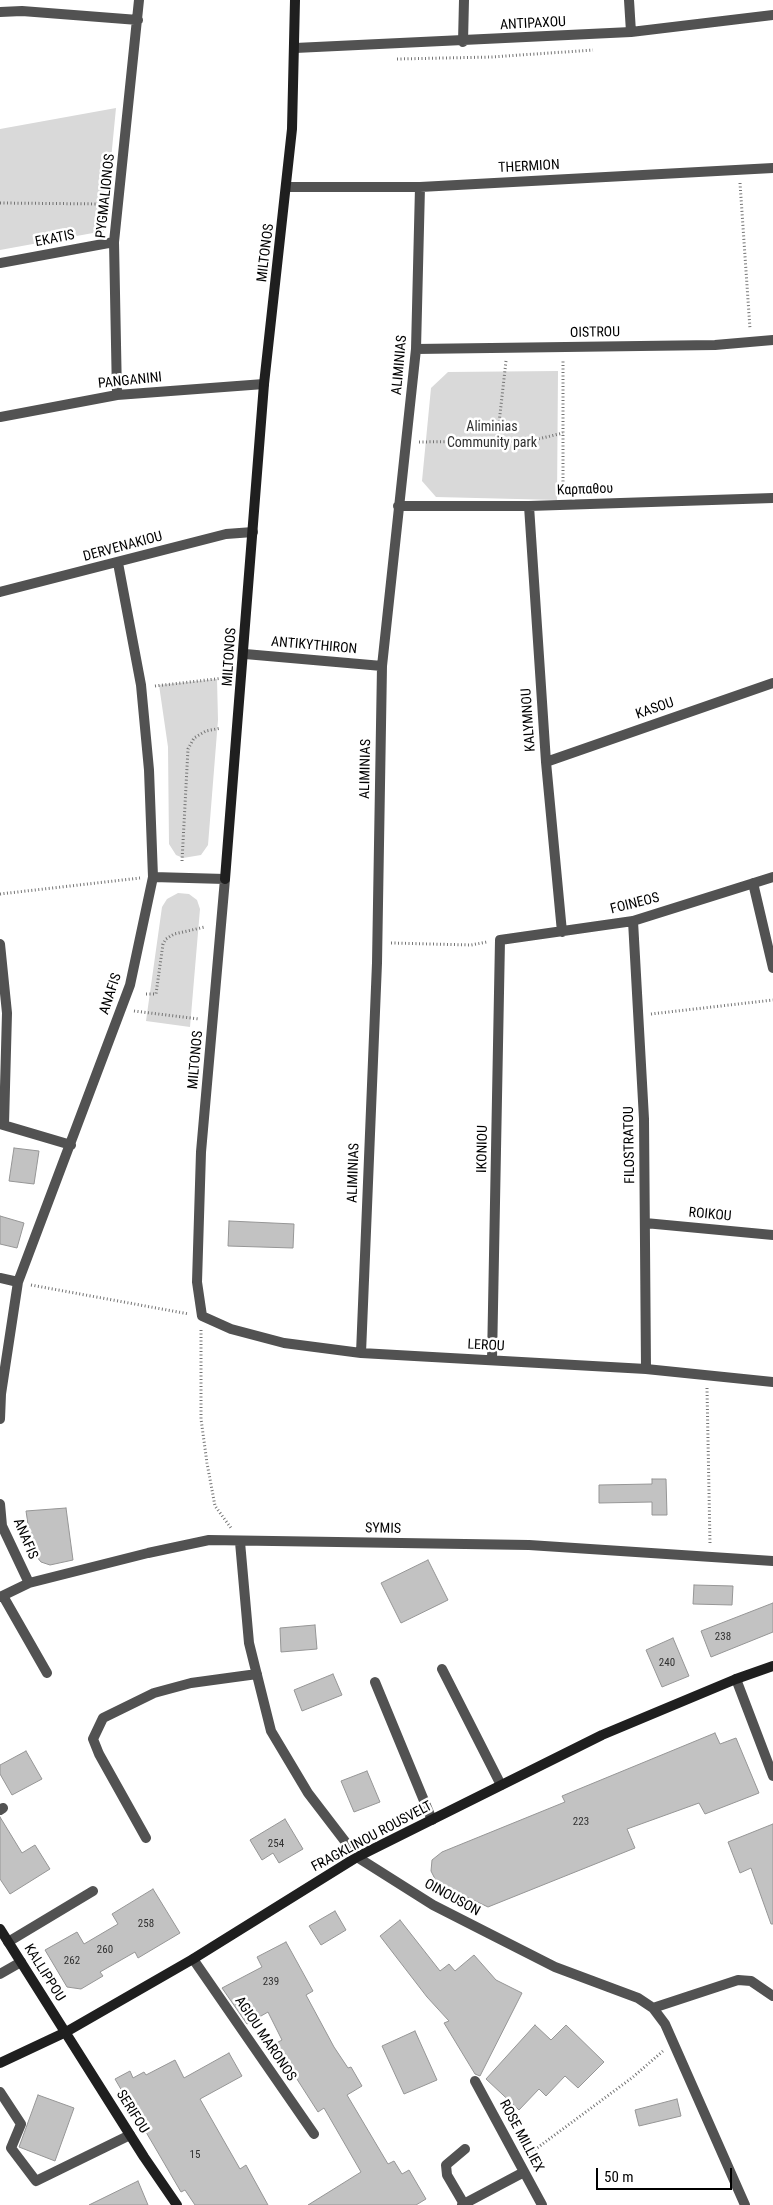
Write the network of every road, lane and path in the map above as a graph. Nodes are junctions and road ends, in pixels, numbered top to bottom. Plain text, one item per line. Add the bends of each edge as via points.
1 (139, 0) edge
2 (295, 0) edge
3 (464, 0) edge
4 (629, 0) edge
5 (0, 12) edge
6 (773, 15) edge
7 (138, 20) junction
8 (631, 32) junction
9 (463, 42) junction
10 (295, 48) junction
11 (773, 168) edge
12 (740, 170) junction
13 (287, 187) junction
14 (420, 187) junction
15 (0, 203) edge
16 (118, 204) junction
17 (114, 242) junction
18 (0, 263) edge
19 (773, 340) edge
20 (751, 342) junction
21 (564, 347) junction
22 (507, 348) junction
23 (416, 349) junction
24 (264, 384) junction
25 (117, 395) junction
26 (0, 417) edge
27 (563, 433) junction
28 (497, 441) junction
29 (406, 442) junction
30 (773, 498) edge
31 (563, 505) junction
32 (398, 506) junction
33 (529, 506) junction
34 (253, 532) junction
35 (118, 563) junction
36 (0, 592) edge
37 (245, 654) junction
38 (382, 666) junction
39 (224, 678) dead end
40 (773, 682) edge
41 (156, 686) dead end
42 (221, 728) dead end
43 (546, 762) junction
44 (182, 861) dead end
45 (153, 877) junction
46 (773, 877) edge
47 (225, 879) junction
48 (753, 883) junction
49 (0, 894) edge
50 (633, 921) junction
51 (205, 928) dead end
52 (562, 932) junction
53 (500, 940) junction
54 (377, 943) junction
55 (0, 944) edge
56 (773, 968) edge
57 (146, 994) dead end
58 (773, 1000) edge
59 (121, 1010) junction
60 (638, 1016) junction
61 (213, 1021) junction
62 (2, 1124) edge
63 (71, 1145) junction
64 (645, 1223) junction
65 (773, 1235) edge
66 (0, 1278) edge
67 (18, 1282) junction
68 (202, 1316) junction
69 (361, 1353) junction
70 (492, 1360) junction
71 (646, 1369) junction
72 (707, 1376) junction
73 (773, 1382) edge
74 (0, 1419) edge
75 (0, 1504) edge
76 (240, 1542) junction
77 (710, 1557) junction
78 (773, 1561) edge
79 (29, 1583) junction
80 (2, 1596) edge
81 (773, 1666) edge
82 (442, 1669) dead end
83 (47, 1673) dead end
84 (257, 1674) junction
85 (736, 1679) junction
86 (375, 1682) dead end
87 (773, 1776) edge
88 (501, 1785) junction
89 (432, 1820) junction
90 (146, 1838) dead end
91 (357, 1857) junction
92 (93, 1891) dead end
93 (0, 1929) edge
94 (8, 1942) junction
95 (193, 1959) junction
96 (21, 1962) junction
97 (0, 1974) edge
98 (773, 1996) edge
99 (653, 2008) junction
100 (66, 2032) junction
101 (673, 2043) junction
102 (0, 2063) edge
103 (475, 2080) dead end
104 (0, 2092) edge
105 (314, 2134) dead end
106 (130, 2135) junction
107 (465, 2149) dead end
108 (522, 2168) junction
109 (177, 2205) edge
110 (463, 2205) edge
111 (542, 2205) edge
112 (745, 2205) edge

1 - 7 street, PYGMALIONOS
2 - 10 street, MILTONOS
3 - 9 street
4 - 8 street
5 - 7 street
6 - 8 street, ANTIPAXOU
7 - 16 street, PYGMALIONOS
8 - 9 street, ANTIPAXOU
9 - 10 street, ANTIPAXOU
10 - 13 street, MILTONOS
11 - 12 street, THERMION
12 - 14 street, THERMION
12 - 20 path
13 - 14 street, THERMION
13 - 24 street, MILTONOS
14 - 23 street, ALIMINIAS
15 - 16 path
16 - 17 street, PYGMALIONOS
17 - 18 street, EKATIS
17 - 25 street, PYGMALIONOS
19 - 20 street, OISTROU
20 - 21 street, OISTROU via 715,346
21 - 22 street, OISTROU
21 - 27 path
22 - 23 street, OISTROU
22 - 28 path
23 - 29 street, ALIMINIAS
24 - 25 street, PANGANINI
24 - 34 street, MILTONOS
25 - 26 street, PANGANINI
27 - 28 path via 530,441
27 - 31 path
28 - 29 path
29 - 32 street, ALIMINIAS
30 - 31 street, Καρπαθου
31 - 33 street, Καρπαθου
32 - 33 street, Καρπαθου
32 - 38 street, ALIMINIAS
33 - 43 street, KALYMNOU
34 - 35 street, DERVENAKIOU via 226,534
34 - 37 street, MILTONOS
35 - 36 street, DERVENAKIOU
35 - 45 street, ANAFIS via 142,685
37 - 38 street, ANTIKYTHIRON
37 - 47 street, MILTONOS
38 - 54 street, ALIMINIAS
39 - 41 path
40 - 43 street, KASOU
42 - 44 path via 194,738 188,749
43 - 52 street, KALYMNOU
45 - 47 street
45 - 49 path
45 - 59 street, ANAFIS via 130,985
46 - 48 street, FOINEOS
47 - 61 street, MILTONOS
48 - 50 street, FOINEOS
48 - 56 street
50 - 52 street, FOINEOS
50 - 60 street, FILOSTRATOU
51 - 57 path via 174,934 166,939 156,994
52 - 53 street, FOINEOS
53 - 54 path via 470,945
53 - 70 street, IKONIOU
54 - 69 street, ALIMINIAS
55 - 62 street via 7,1013
58 - 60 path
59 - 61 path
59 - 63 street, ANAFIS
60 - 64 street, FILOSTRATOU via 644,1119
61 - 68 street, MILTONOS via 200,1180 196,1282
62 - 63 street
63 - 67 street, ANAFIS
64 - 65 street, ROIKOU
64 - 71 street, FILOSTRATOU
66 - 67 street
67 - 68 path
67 - 74 street, ANAFIS
68 - 69 street, LEROU via 231,1329 284,1343
68 - 76 path via 201,1419 207,1463 215,1506
69 - 70 street, LEROU
70 - 71 street, LEROU
71 - 72 street, LEROU
72 - 73 street, LEROU
72 - 77 path
75 - 79 street, ANAFIS via 2,1526
76 - 77 street, SYMIS via 529,1545
76 - 79 street, SYMIS via 209,1540
76 - 84 street, OINOUSON via 249,1642
77 - 78 street, SYMIS
79 - 80 street, SYMIS
80 - 83 street
81 - 85 street, FRAGKLINOU ROUSVELT
82 - 88 street
84 - 90 street via 191,1683 154,1693 103,1718 93,1739
84 - 91 street, OINOUSON via 271,1731 308,1792
85 - 87 street
85 - 88 street, FRAGKLINOU ROUSVELT via 602,1735
86 - 89 street
88 - 89 street, FRAGKLINOU ROUSVELT
89 - 91 street, FRAGKLINOU ROUSVELT
91 - 95 street, FRAGKLINOU ROUSVELT
91 - 99 street, OINOUSON via 434,1905 488,1933 556,1966 638,1998
92 - 94 street
93 - 94 street, KALLIPPOU
94 - 96 street, KALLIPPOU
95 - 100 street, FRAGKLINOU ROUSVELT
95 - 105 street, AGIOU MARONOS
96 - 97 street
96 - 100 street, KALLIPPOU
98 - 99 street via 751,1981 738,1980
99 - 101 street, OINOUSON
100 - 102 street, FRAGKLINOU ROUSVELT
100 - 106 street, SERIFOU
101 - 108 path via 633,2078 533,2150
101 - 112 street, OINOUSON
103 - 108 street, ROSE MILLIEX
104 - 106 street via 21,2124 11,2148 36,2181
106 - 109 street, SERIFOU
107 - 110 street via 446,2165 447,2175
108 - 110 street
108 - 111 street, ROSE MILLIEX

